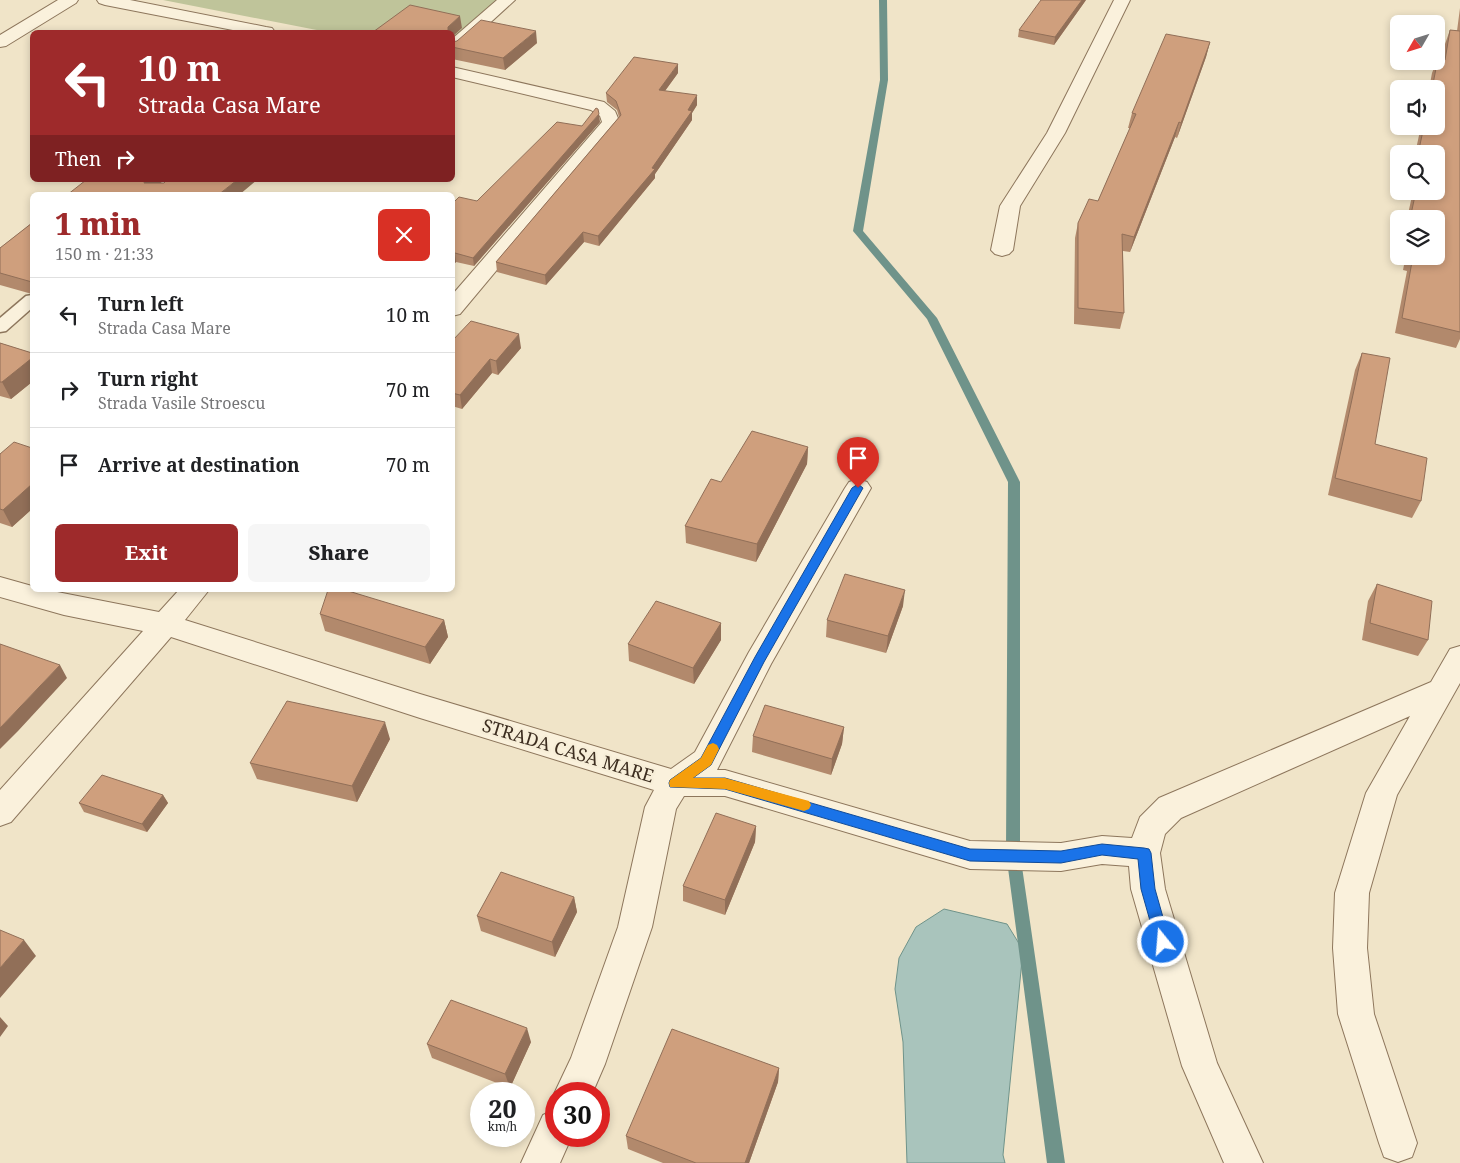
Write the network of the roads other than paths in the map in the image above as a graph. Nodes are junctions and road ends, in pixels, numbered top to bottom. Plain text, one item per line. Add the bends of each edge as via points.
1 (70, 0) edge
2 (105, 0) edge
3 (507, 0) edge
4 (1122, 0) edge
5 (256, 30) edge
6 (0, 42) edge
7 (455, 45) edge
8 (455, 73) edge
9 (1002, 250) dead end
10 (30, 302) edge
11 (455, 305) edge
12 (0, 327) edge
13 (858, 488) dead end
14 (0, 587) edge
15 (193, 592) edge
16 (164, 624) junction
17 (1460, 657) edge
18 (1441, 690) junction
19 (675, 783) junction
20 (0, 812) edge
21 (1144, 853) junction
22 (579, 1082) edge
23 (1398, 1143) dead end
24 (547, 1147) edge
25 (540, 1163) edge
26 (1244, 1163) edge

1 - 6 street
2 - 5 street
3 - 7 street
4 - 9 street via 1056,133 1010,206
8 - 11 street via 597,106 608,113 611,123
10 - 12 lane
13 - 19 street via 759,660 706,761
14 - 16 street, STRADA CASA MARE via 64,605
15 - 16 street
16 - 19 street, STRADA CASA MARE
16 - 20 street
17 - 18 street
18 - 21 street via 1170,808 1151,827
18 - 23 street via 1382,793 1352,893 1350,948 1356,1014
19 - 21 street, STRADA CASA MARE via 725,783 970,855 1061,857 1102,850
19 - 22 street via 661,807 635,928
21 - 26 street via 1148,889 1200,1066
24 - 25 street

